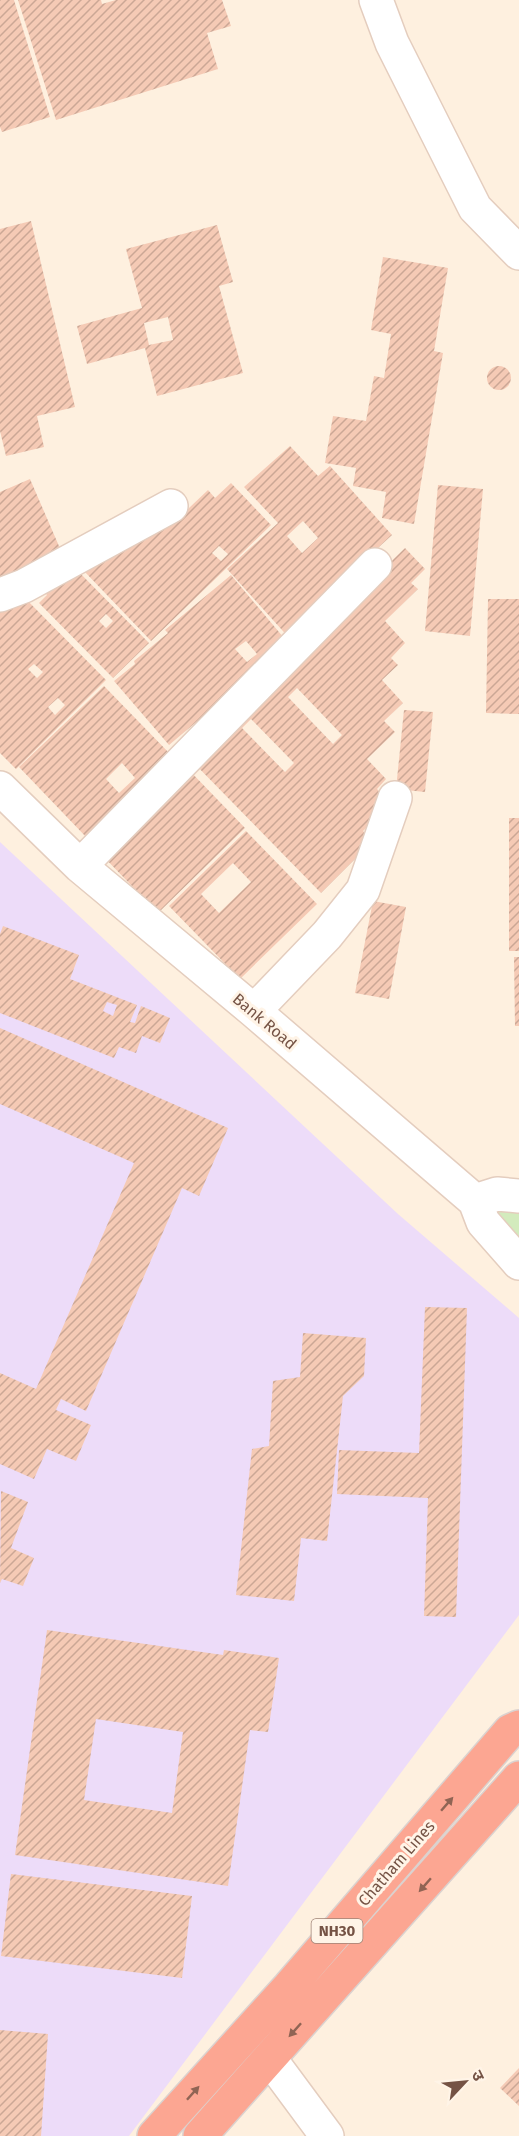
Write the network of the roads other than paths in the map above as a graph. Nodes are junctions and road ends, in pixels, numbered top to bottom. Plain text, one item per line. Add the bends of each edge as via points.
1 (376, 0) edge
2 (519, 253) edge
3 (171, 506) dead end
4 (375, 565) dead end
5 (0, 595) edge
6 (0, 788) edge
7 (395, 798) dead end
8 (80, 866) junction
9 (254, 1011) junction
10 (519, 1196) edge
11 (475, 1201) junction
12 (519, 1263) edge
13 (519, 1727) edge
14 (517, 1782) edge
15 (270, 2059) junction
16 (154, 2136) edge
17 (200, 2136) edge
18 (327, 2136) edge

1 - 2 street via 392,43 475,208
3 - 5 street via 24,586
4 - 8 street
6 - 8 street, Bank Road
7 - 9 street via 363,890 327,935
8 - 9 street, Bank Road
9 - 11 street, Bank Road
10 - 11 street via 497,1194
11 - 12 street, Bank Road via 483,1222
16 -> 13 highway, Chatham Lines / NH30 via 297,1978 510,1731
14 -> 15 highway, NH30
15 - 17 highway, NH30
15 - 18 street

